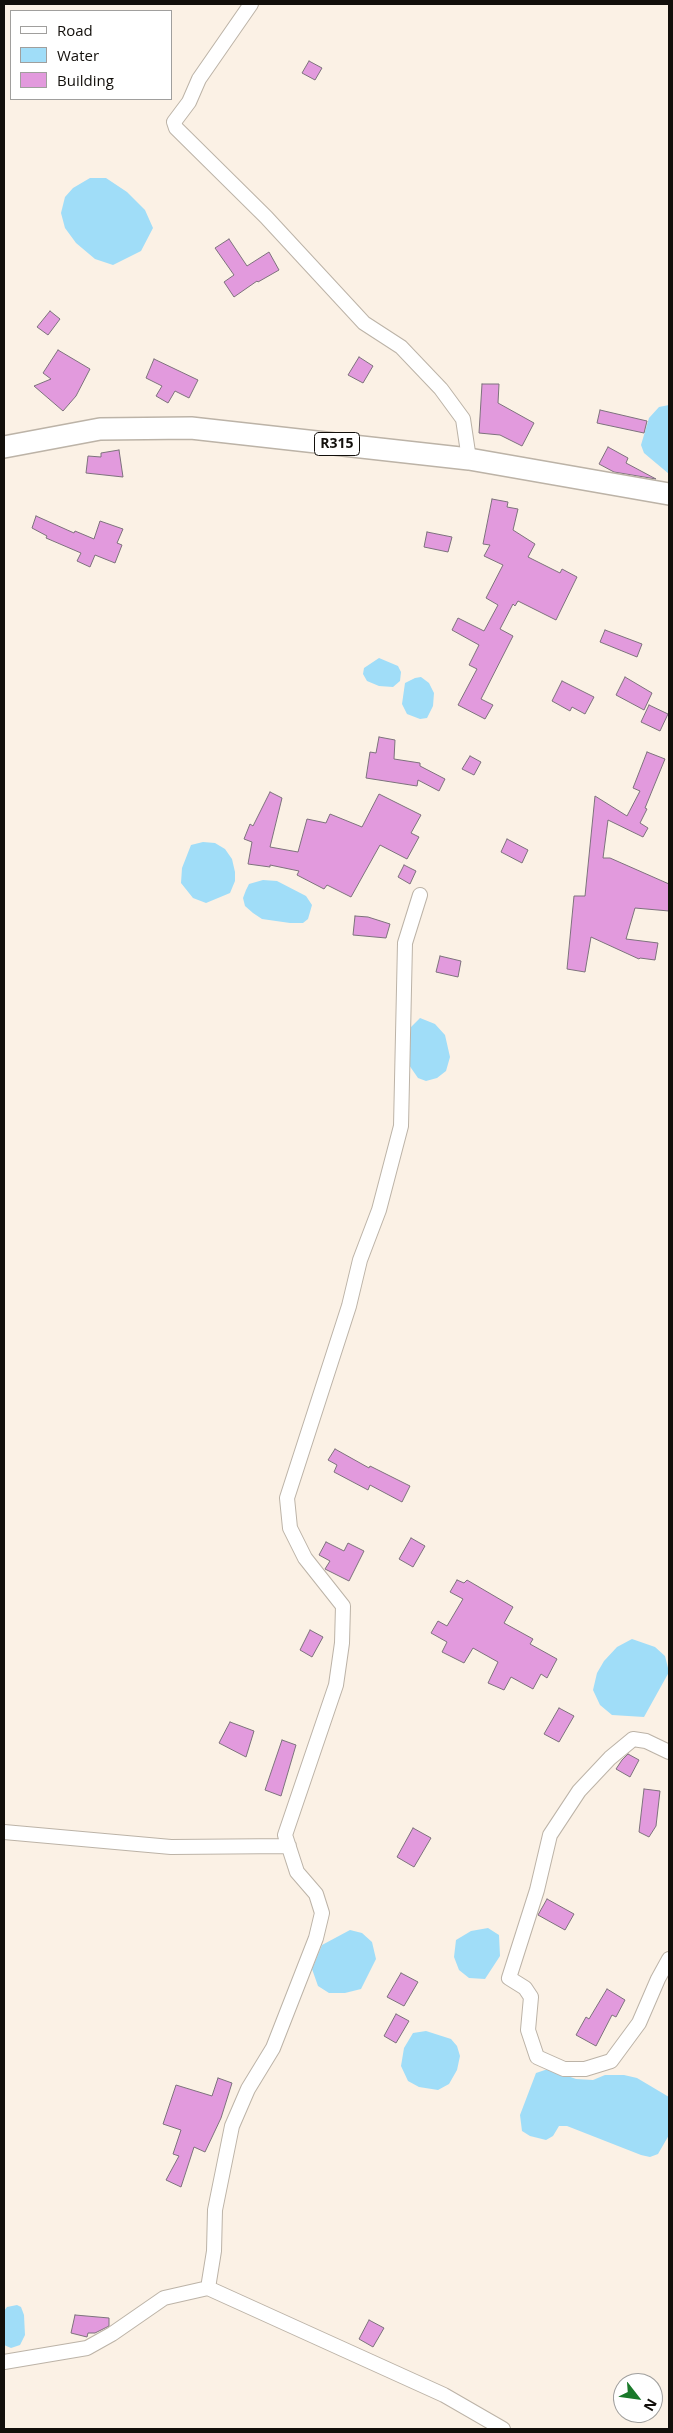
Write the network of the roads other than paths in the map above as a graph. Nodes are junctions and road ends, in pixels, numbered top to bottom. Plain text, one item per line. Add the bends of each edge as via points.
1 (251, 4) edge
2 (4, 447) edge
3 (469, 459) junction
4 (669, 494) edge
5 (420, 896) dead end
6 (669, 1752) edge
7 (4, 1832) edge
8 (289, 1846) junction
9 (669, 1959) edge
10 (208, 2288) junction
11 (4, 2362) edge
12 (503, 2429) edge

1 - 3 street via 199,79 174,122 176,128 266,217 364,323 401,347 441,389 463,419
2 - 3 main road, R315 via 100,430 192,428
3 - 4 main road, R315
5 - 8 street via 405,943 401,1126 378,1210 287,1498 290,1528 305,1558 343,1606 336,1685 285,1835
6 - 9 street via 633,1739 579,1791 550,1835 537,1890 508,1978 525,1988 531,1997 528,2030 537,2057 564,2069 585,2070 611,2061 639,2023
7 - 8 street via 171,1847
8 - 10 street via 297,1872 316,1894 322,1913 316,1938 273,2048 248,2089 232,2126 215,2210 214,2251
10 - 11 street via 164,2298 87,2348
10 - 12 street via 444,2395

